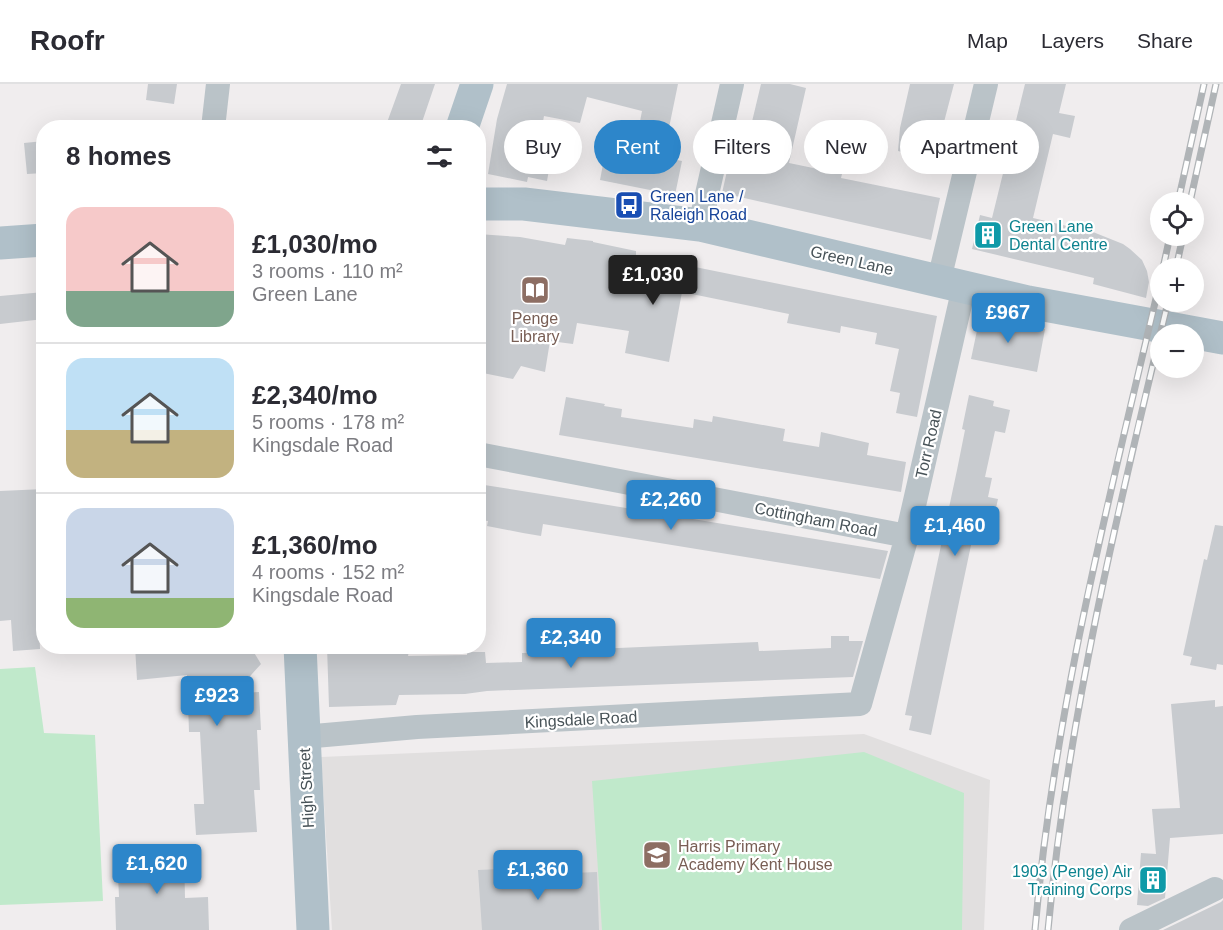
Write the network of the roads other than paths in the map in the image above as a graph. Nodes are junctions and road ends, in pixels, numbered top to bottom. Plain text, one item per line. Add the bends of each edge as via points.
1 (218, 84) edge
2 (477, 84) edge
3 (732, 84) edge
4 (986, 84) edge
5 (214, 120) edge
6 (465, 120) edge
7 (486, 204) edge
8 (700, 225) junction
9 (36, 241) edge
10 (0, 243) edge
11 (952, 284) junction
12 (1223, 338) edge
13 (486, 456) edge
14 (907, 536) junction
15 (300, 654) edge
16 (860, 704) joint
17 (303, 737) junction
18 (1215, 889) dead end
19 (313, 930) edge
20 (1131, 930) edge

1 - 5 street
2 - 6 main road
3 - 8 street
4 - 11 street, Torr Road
7 - 8 main road, Green Lane via 524,204
8 - 11 main road, Green Lane
9 - 10 main road
11 - 12 main road, Green Lane
11 - 14 street, Torr Road
13 - 14 street, Cottingham Road
14 - 16 street, Torr Road
15 - 17 main road, High Street
16 - 17 street, Kingsdale Road via 417,727
17 - 19 main road, High Street
18 - 20 street

